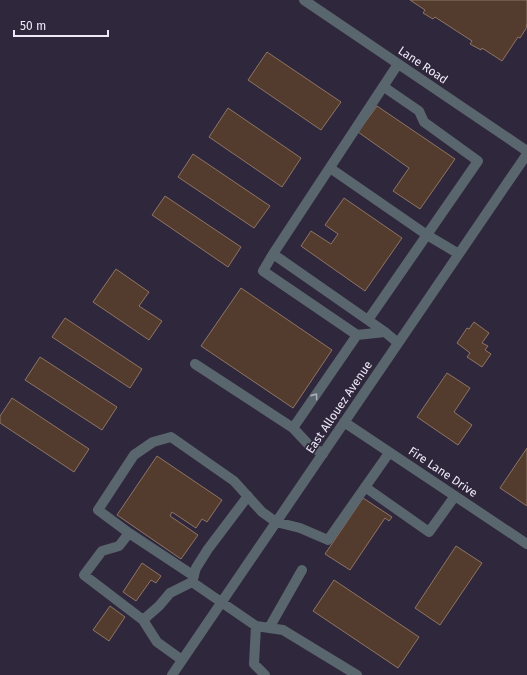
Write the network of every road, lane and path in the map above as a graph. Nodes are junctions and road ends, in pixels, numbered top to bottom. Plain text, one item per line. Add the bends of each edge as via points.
1 (304, 0) edge
2 (398, 64) junction
3 (384, 87) junction
4 (527, 151) edge
5 (527, 154) edge
6 (330, 168) junction
7 (427, 235) junction
8 (273, 254) junction
9 (459, 254) junction
10 (368, 320) junction
11 (385, 332) junction
12 (357, 335) junction
13 (398, 343) junction
14 (195, 364) dead end
15 (344, 422) junction
16 (293, 428) junction
17 (389, 452) junction
18 (322, 454) junction
19 (365, 487) junction
20 (248, 496) junction
21 (455, 496) junction
22 (276, 522) junction
23 (129, 533) junction
24 (527, 544) edge
25 (302, 570) dead end
26 (193, 579) junction
27 (221, 603) junction
28 (143, 620) junction
29 (256, 626) junction
30 (269, 628) junction
31 (182, 660) junction
32 (172, 675) edge
33 (265, 675) edge
34 (357, 675) edge

1 - 2 street, Lane Road
2 - 3 street
2 - 4 street, Lane Road
3 - 6 street
3 - 7 street via 419,111 424,122 478,161
5 - 9 street, East Allouez Avenue
6 - 7 street
6 - 8 street
7 - 9 street
7 - 10 street
8 - 10 street
8 - 12 street via 262,271
9 - 13 street, East Allouez Avenue
10 - 11 street
11 - 12 street
11 - 13 street
16 -> 12 street
13 - 15 street, East Allouez Avenue
14 - 16 street
15 - 17 street, Fire Lane Drive
15 - 18 street, East Allouez Avenue
16 - 18 street
17 - 19 street
17 - 21 street, Fire Lane Drive
18 - 22 street, East Allouez Avenue
19 - 21 street via 429,532
19 - 22 street via 328,540 300,528
20 - 22 street via 262,512
20 - 23 street via 234,482 171,437 153,442 134,455 98,510
20 - 26 street via 208,549 196,568
21 - 24 street, Fire Lane Drive
22 - 27 street, East Allouez Avenue
23 - 26 street
23 - 28 street via 119,546 102,551 84,576
25 - 30 street
26 - 27 street
26 - 28 street via 170,593
27 - 29 street
27 - 31 street, East Allouez Avenue
28 - 31 street via 157,642
29 - 30 street
29 - 33 street via 254,664
30 - 34 street via 283,630
31 - 32 street, East Allouez Avenue

